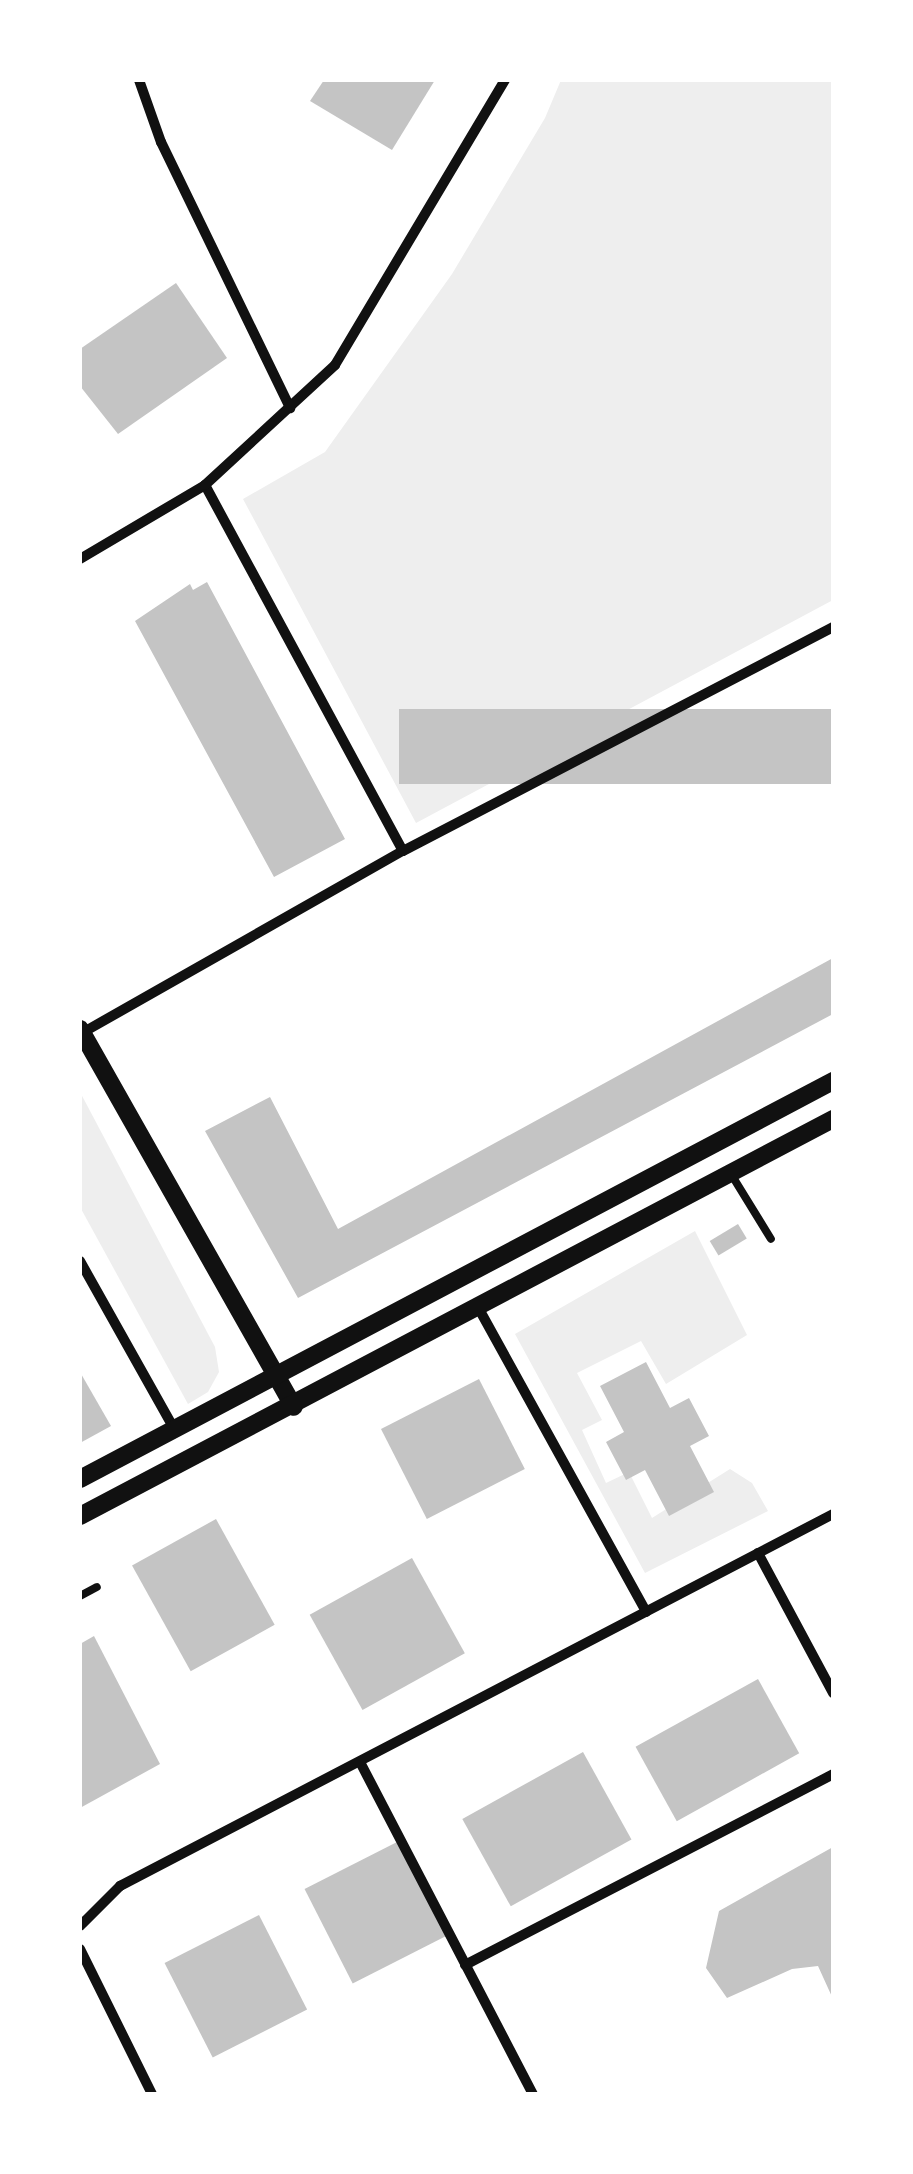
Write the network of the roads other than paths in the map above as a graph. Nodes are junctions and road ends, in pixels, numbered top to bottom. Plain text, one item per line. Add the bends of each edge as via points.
1 (139, 80) edge
2 (504, 80) edge
3 (290, 408) junction
4 (205, 485) junction
5 (80, 559) edge
6 (833, 627) edge
7 (403, 850) junction
8 (81, 1031) edge
9 (833, 1082) edge
10 (833, 1119) edge
11 (731, 1174) junction
12 (771, 1240) dead end
13 (80, 1261) edge
14 (479, 1309) junction
15 (276, 1373) junction
16 (294, 1407) junction
17 (173, 1428) junction
18 (80, 1478) edge
19 (833, 1514) edge
20 (80, 1516) edge
21 (758, 1553) junction
22 (96, 1587) dead end
23 (80, 1596) edge
24 (646, 1612) junction
25 (833, 1693) edge
26 (360, 1762) junction
27 (833, 1774) edge
28 (80, 1926) edge
29 (80, 1949) edge
30 (466, 1965) junction
31 (84, 1967) edge
32 (152, 2094) edge
33 (533, 2094) edge

1 - 3 street via 161,142
2 - 3 street via 335,365
3 - 4 street
4 - 5 street
4 - 7 street
6 - 7 street
7 - 8 street
8 - 15 street
9 - 15 street
10 - 11 street
11 - 12 lane
11 - 14 street
13 - 17 street
14 - 16 street
14 - 24 street
15 - 16 street
15 - 17 street
16 - 20 street
17 - 18 street
19 - 21 street
21 - 24 street
21 - 25 street
22 - 23 lane
24 - 26 street
26 - 28 street via 120,1886
26 - 30 street
27 - 30 street
29 - 31 street
30 - 33 street
31 - 32 street

